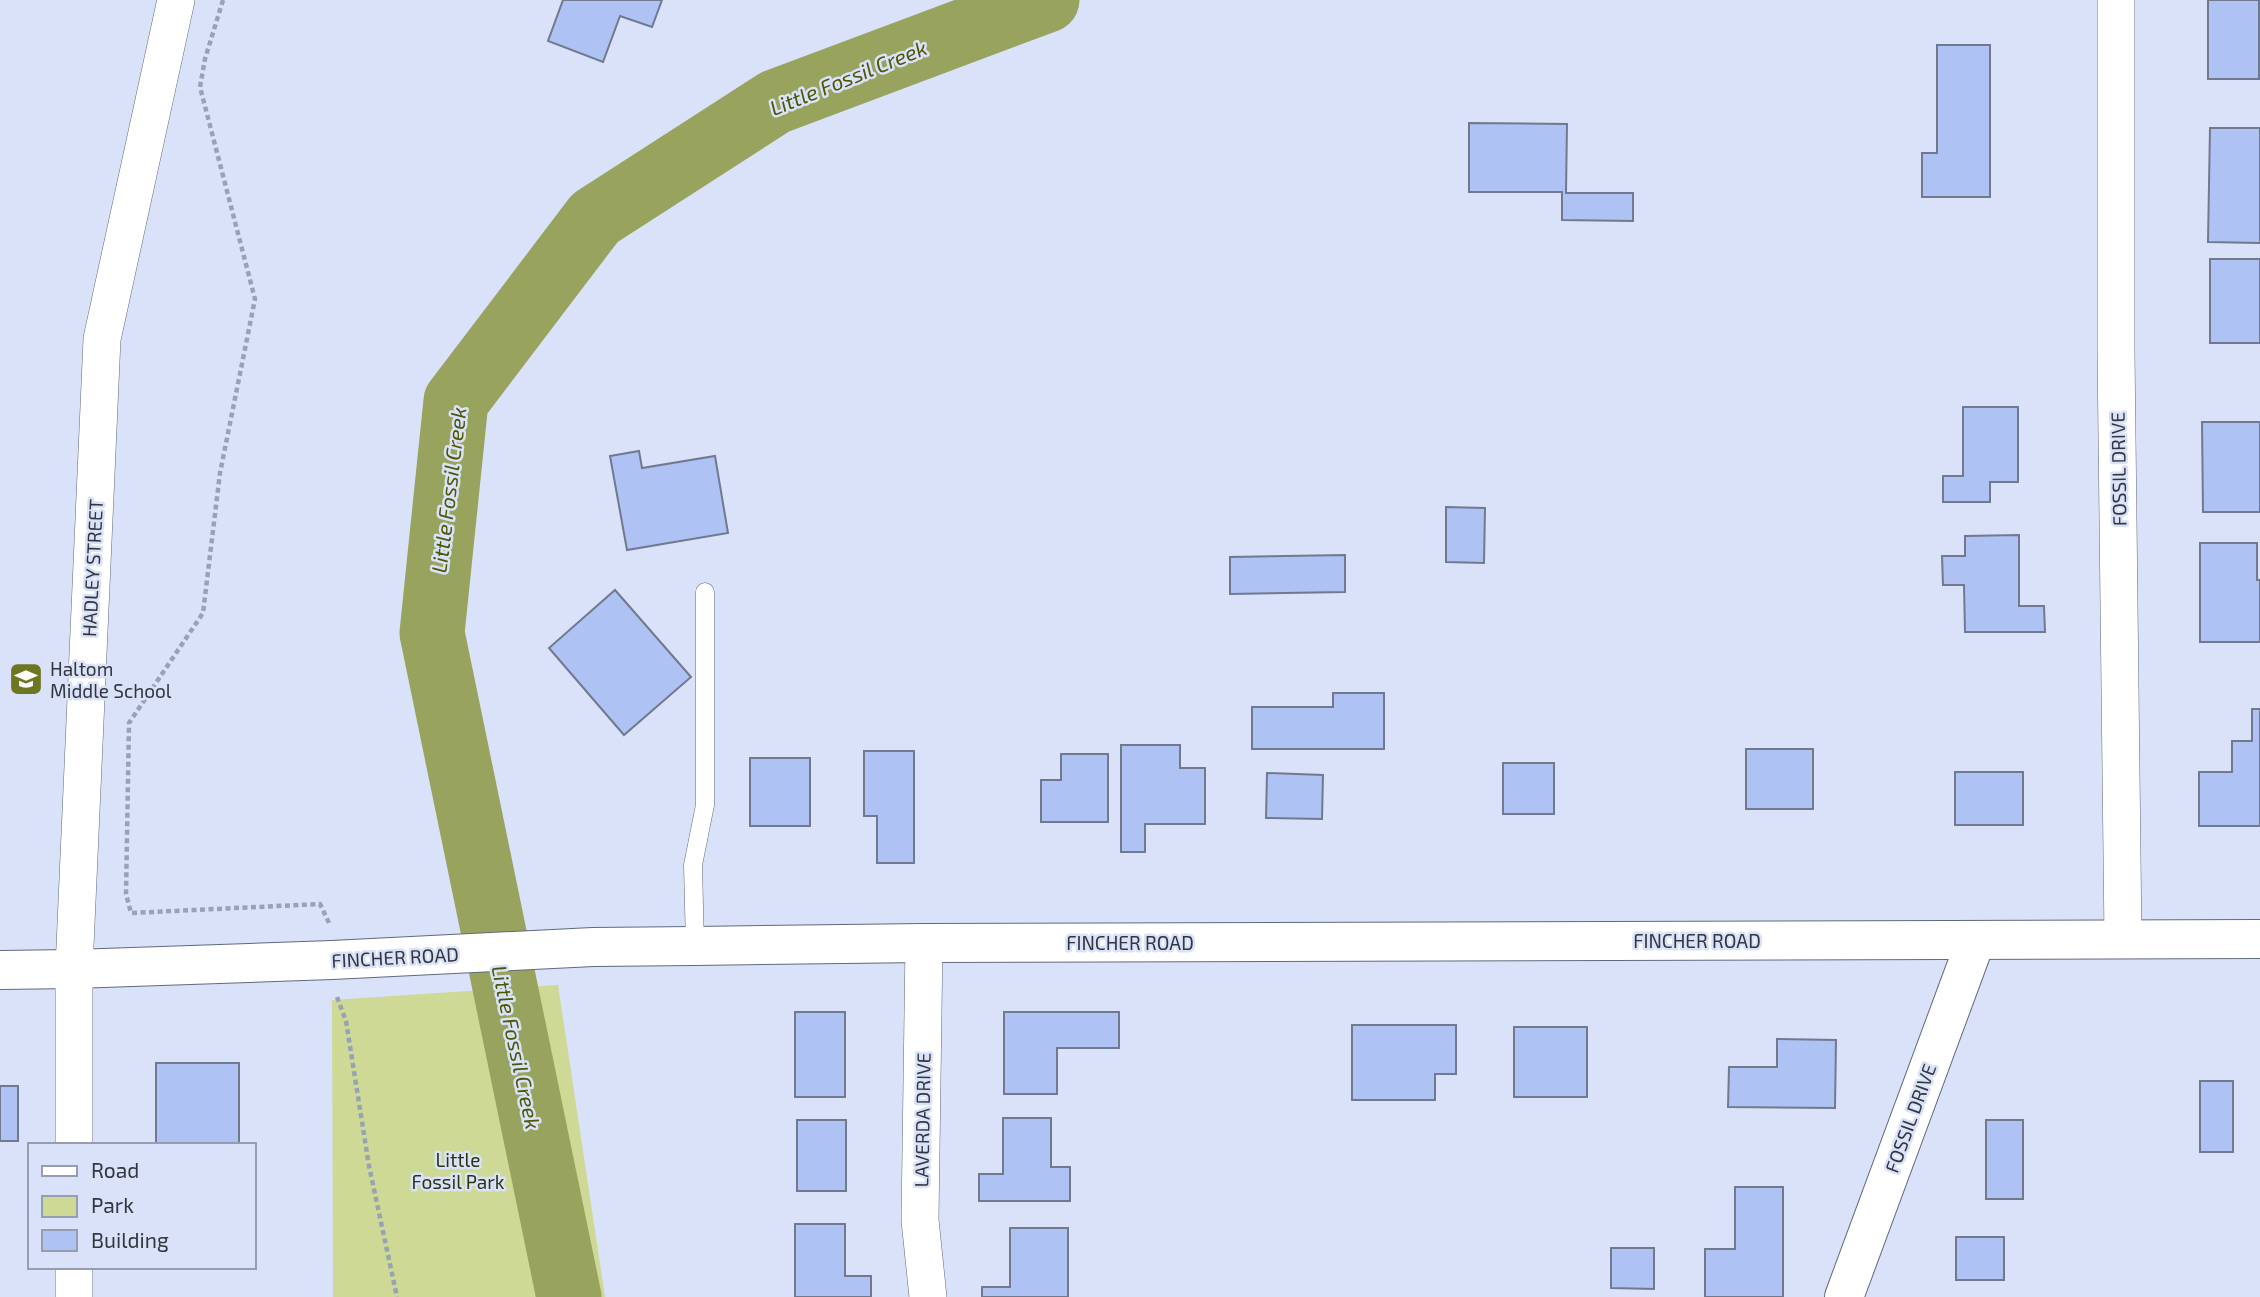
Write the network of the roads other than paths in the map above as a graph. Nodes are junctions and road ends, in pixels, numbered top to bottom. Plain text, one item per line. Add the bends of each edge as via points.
1 (176, 0) edge
2 (2116, 0) edge
3 (705, 592) dead end
4 (2123, 939) junction
5 (2260, 939) edge
6 (1976, 940) junction
7 (924, 943) junction
8 (695, 946) junction
9 (74, 969) junction
10 (0, 970) edge
11 (74, 1143) edge
12 (74, 1269) edge
13 (74, 1297) edge
14 (928, 1297) edge
15 (1844, 1297) edge

1 - 9 street, HADLEY STREET via 102,339
2 - 4 street, FOSSIL DRIVE
3 - 8 lane via 705,805 693,865
4 - 5 street, FINCHER ROAD
4 - 6 street, FINCHER ROAD
6 - 7 street, FINCHER ROAD
6 - 15 street, FOSSIL DRIVE
7 - 8 street, FINCHER ROAD
7 - 14 street, LAVERDA DRIVE via 920,1220
8 - 9 street, FINCHER ROAD
9 - 10 street, FINCHER ROAD
9 - 11 street, HADLEY STREET
12 - 13 street

